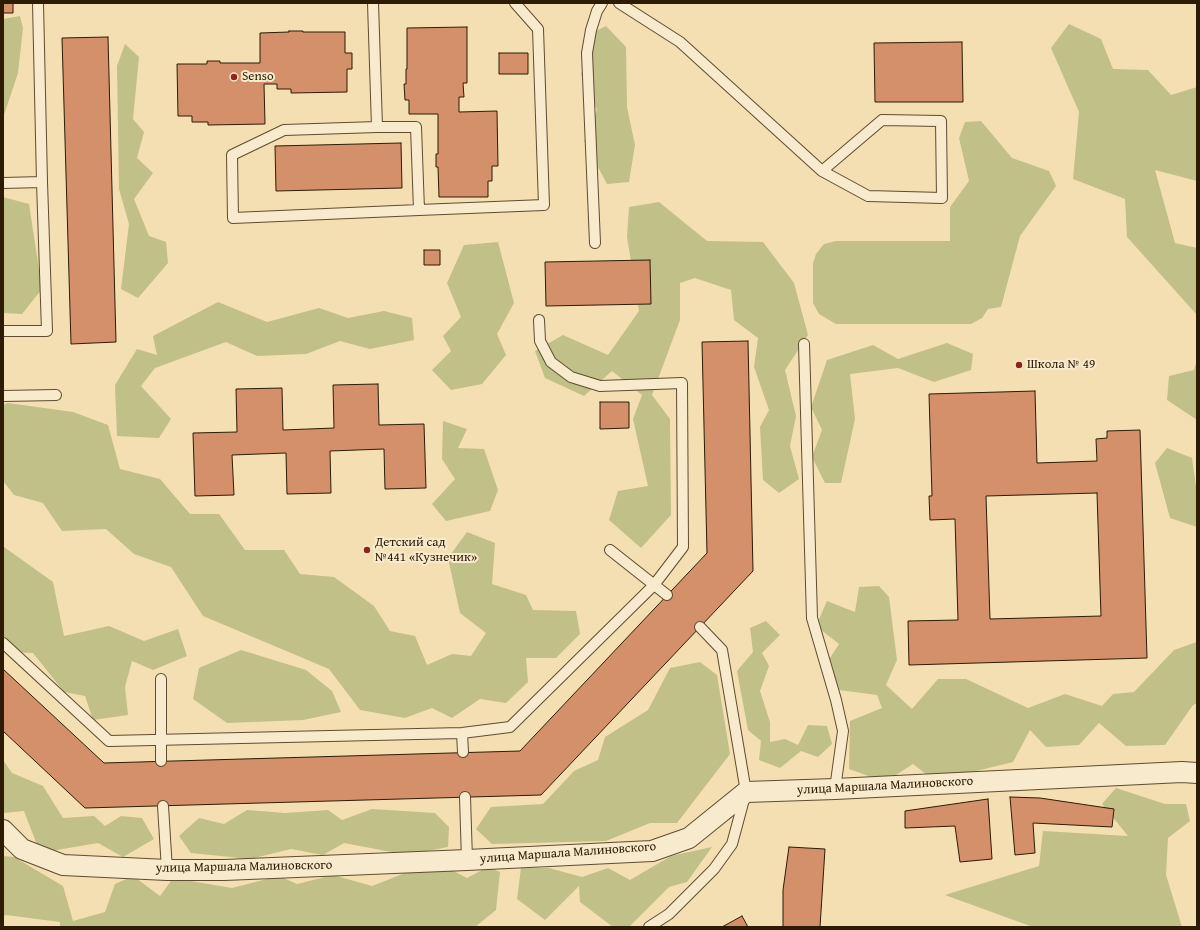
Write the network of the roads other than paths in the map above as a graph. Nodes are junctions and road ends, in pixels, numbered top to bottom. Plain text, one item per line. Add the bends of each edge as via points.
1 (38, 3) edge
2 (373, 3) edge
3 (515, 3) edge
4 (602, 3) edge
5 (619, 3) edge
6 (377, 128) junction
7 (822, 171) junction
8 (42, 182) junction
9 (3, 183) edge
10 (419, 210) junction
11 (595, 243) dead end
12 (539, 320) dead end
13 (3, 331) edge
14 (804, 344) dead end
15 (56, 395) dead end
16 (3, 396) edge
17 (610, 550) dead end
18 (654, 585) junction
19 (667, 595) dead end
20 (700, 627) dead end
21 (3, 643) edge
22 (161, 679) dead end
23 (462, 733) junction
24 (161, 739) junction
25 (463, 752) dead end
26 (161, 761) dead end
27 (1197, 774) edge
28 (835, 789) junction
29 (746, 792) junction
30 (465, 797) dead end
31 (163, 806) dead end
32 (3, 830) edge
33 (467, 860) junction
34 (167, 870) junction
35 (649, 927) edge

1 - 8 lane
2 - 6 lane
3 - 10 lane via 538,29 544,205
4 - 11 lane via 590,30 587,53
5 - 7 lane via 680,42
6 - 10 lane via 416,127
6 - 10 lane via 284,130 232,155 233,218
7 - 7 lane via 868,196 942,198 941,121 882,120
8 - 9 lane
8 - 13 lane via 47,331
12 - 18 lane via 540,341 551,362 571,376 600,386 682,383 683,547
14 - 28 lane via 812,618 843,731
15 - 16 lane
17 - 18 lane
18 - 19 lane
18 - 23 lane via 510,727
20 - 29 lane via 722,650
21 - 24 lane via 109,741
22 - 24 lane
23 - 24 lane
23 - 25 lane
24 - 26 lane
27 - 28 street, улица Маршала Малиновского via 1182,772
28 - 29 street, улица Маршала Малиновского
29 - 33 street, улица Маршала Малиновского via 689,838 652,850
29 - 35 lane via 732,844 714,869 669,914
30 - 33 lane
31 - 34 lane
32 - 34 street, улица Маршала Малиновского via 22,849 63,865
33 - 34 street, улица Маршала Малиновского

